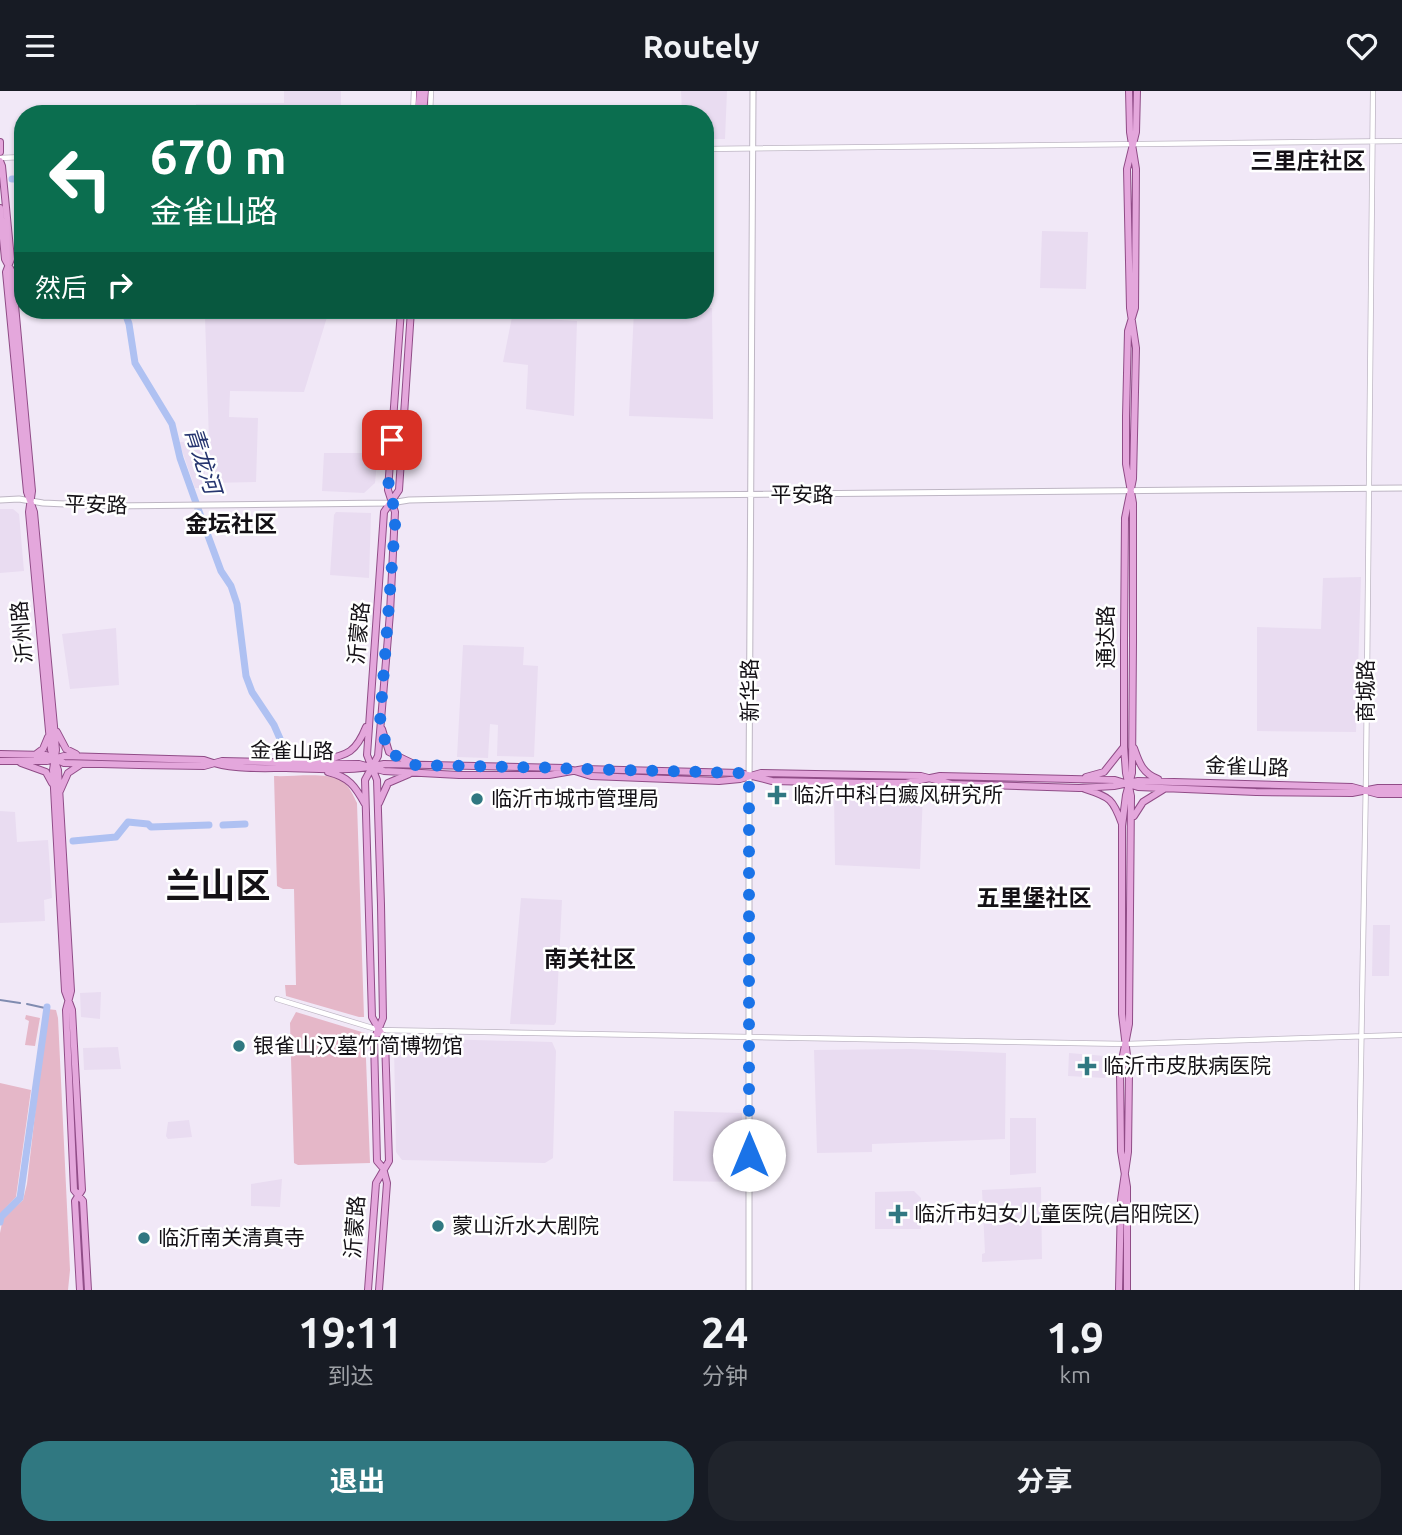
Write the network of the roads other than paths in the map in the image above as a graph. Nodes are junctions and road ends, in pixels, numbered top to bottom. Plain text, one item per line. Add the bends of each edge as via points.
1 (753, 91) edge
2 (1129, 91) edge
3 (1137, 91) edge
4 (1373, 91) edge
5 (1402, 141) edge
6 (0, 142) edge
7 (1373, 142) junction
8 (1134, 143) junction
9 (753, 148) junction
10 (714, 149) edge
11 (0, 152) edge
12 (0, 160) edge
13 (0, 208) edge
14 (10, 265) junction
15 (400, 319) edge
16 (410, 319) edge
17 (1368, 488) junction
18 (1402, 488) edge
19 (1131, 491) junction
20 (751, 495) junction
21 (0, 500) edge
22 (30, 501) junction
23 (391, 503) junction
24 (369, 719) junction
25 (380, 722) junction
26 (52, 729) junction
27 (1132, 743) junction
28 (1124, 747) junction
29 (0, 754) edge
30 (34, 755) junction
31 (96, 757) junction
32 (55, 759) junction
33 (0, 761) edge
34 (16, 761) junction
35 (89, 763) junction
36 (212, 763) junction
37 (415, 765) junction
38 (312, 766) junction
39 (371, 767) junction
40 (573, 771) junction
41 (410, 773) junction
42 (749, 776) junction
43 (928, 779) junction
44 (1077, 779) junction
45 (1170, 782) junction
46 (1128, 784) junction
47 (54, 787) junction
48 (1080, 788) junction
49 (1402, 788) edge
50 (1164, 789) junction
51 (1365, 791) junction
52 (60, 793) junction
53 (1402, 794) edge
54 (366, 806) junction
55 (377, 808) junction
56 (1122, 826) junction
57 (1131, 828) junction
58 (277, 999) dead end
59 (68, 1001) junction
60 (379, 1030) junction
61 (1360, 1035) junction
62 (1402, 1035) edge
63 (750, 1038) junction
64 (1126, 1044) junction
65 (383, 1168) junction
66 (1124, 1176) junction
67 (79, 1195) junction
68 (79, 1290) edge
69 (88, 1290) edge
70 (368, 1290) edge
71 (379, 1290) edge
72 (749, 1290) edge
73 (1119, 1290) edge
74 (1127, 1290) edge
75 (1357, 1290) edge

1 - 9 main road, 新华路
2 - 8 main road, 通达路
3 - 8 main road, 通达路
4 - 7 street, 商城路
5 - 7 street
6 - 11 main road
7 - 8 street
7 - 17 street, 商城路
8 - 9 street
8 - 19 main road, 通达路 via 1127,169 1131,320 1126,348 1126,464
9 - 10 street
9 - 20 main road, 新华路
12 - 14 main road, 沂州路
13 - 14 main road, 沂州路 via 5,259
14 - 22 main road, 沂州路 via 6,272 8,297
15 - 23 main road, 沂蒙路 via 388,490
16 - 23 main road, 沂蒙路 via 399,490
17 - 18 main road, 平安路
17 - 19 main road, 平安路
17 - 51 street, 商城路
19 - 20 main road, 平安路
19 - 27 main road, 通达路
19 - 28 main road, 通达路 via 1125,518
20 - 23 main road, 平安路
20 - 42 main road, 新华路
21 - 22 main road, 平安路
22 - 23 main road, 平安路 via 110,506
22 - 26 main road, 沂州路
23 - 24 main road, 沂蒙路 via 384,512
23 - 25 main road, 沂蒙路 via 396,512
24 - 38 main road via 360,742 346,756
24 - 39 main road, 沂蒙路
25 - 37 main road via 388,752
25 - 39 main road, 沂蒙路 via 378,755
26 - 30 main road via 43,749
26 - 31 main road via 66,749
26 - 32 main road, 沂州路
27 - 45 main road via 1148,775
27 - 46 main road, 通达路
28 - 44 main road via 1104,772
28 - 46 main road, 通达路
29 - 30 main road, 金雀山路
30 - 32 main road, 金雀山路
31 - 32 main road, 金雀山路
31 - 36 main road, 金雀山路
32 - 34 main road, 金雀山路
32 - 35 main road, 金雀山路
32 - 47 main road, 沂州路
32 - 52 main road, 沂州路
33 - 34 main road, 金雀山路
34 - 47 main road via 46,772
35 - 36 main road, 金雀山路
35 - 52 main road via 68,773
36 - 38 main road, 金雀山路 via 222,767
37 - 39 main road, 金雀山路
37 - 40 main road, 金雀山路
38 - 39 main road, 金雀山路
38 - 54 main road via 354,783
39 - 41 main road, 金雀山路
39 - 54 main road, 沂蒙路 via 365,780
39 - 55 main road, 沂蒙路 via 377,780
40 - 41 main road, 金雀山路 via 549,775
40 - 42 main road, 金雀山路 via 664,770
41 - 55 main road via 388,783
42 - 43 main road, 金雀山路 via 772,781 862,783
42 - 63 main road, 新华路
43 - 44 main road, 金雀山路
43 - 48 main road, 金雀山路 via 951,784
44 - 46 main road, 金雀山路
45 - 46 main road, 金雀山路
45 - 51 main road, 金雀山路
46 - 48 main road, 金雀山路
46 - 50 main road, 金雀山路
46 - 56 main road, 通达路
46 - 57 main road, 通达路
47 - 59 main road, 沂州路
48 - 56 main road via 1107,796
49 - 51 main road, 金雀山路
50 - 51 main road, 金雀山路
50 - 57 main road via 1143,802 1134,813
51 - 53 main road, 金雀山路
51 - 61 street, 商城路
52 - 59 main road, 沂州路
54 - 60 main road, 沂蒙路 via 372,1017
55 - 60 main road, 沂蒙路 via 383,1018
56 - 64 main road, 通达路
57 - 64 main road, 通达路
58 - 60 street
59 - 67 main road, 沂州路 via 74,1190
60 - 63 street
60 - 65 main road, 沂蒙路 via 374,1040 377,1161
60 - 65 main road, 沂蒙路 via 385,1040 387,1088 389,1161
61 - 62 street
61 - 64 street
61 - 75 street, 商城路
63 - 64 street
63 - 72 main road, 新华路
64 - 66 main road, 通达路 via 1120,1071
65 - 70 main road, 沂蒙路 via 376,1183
65 - 71 main road, 沂蒙路 via 387,1183
66 - 73 main road, 通达路
66 - 74 main road, 通达路
67 - 68 main road, 沂州路 via 75,1201
67 - 69 main road, 沂州路

